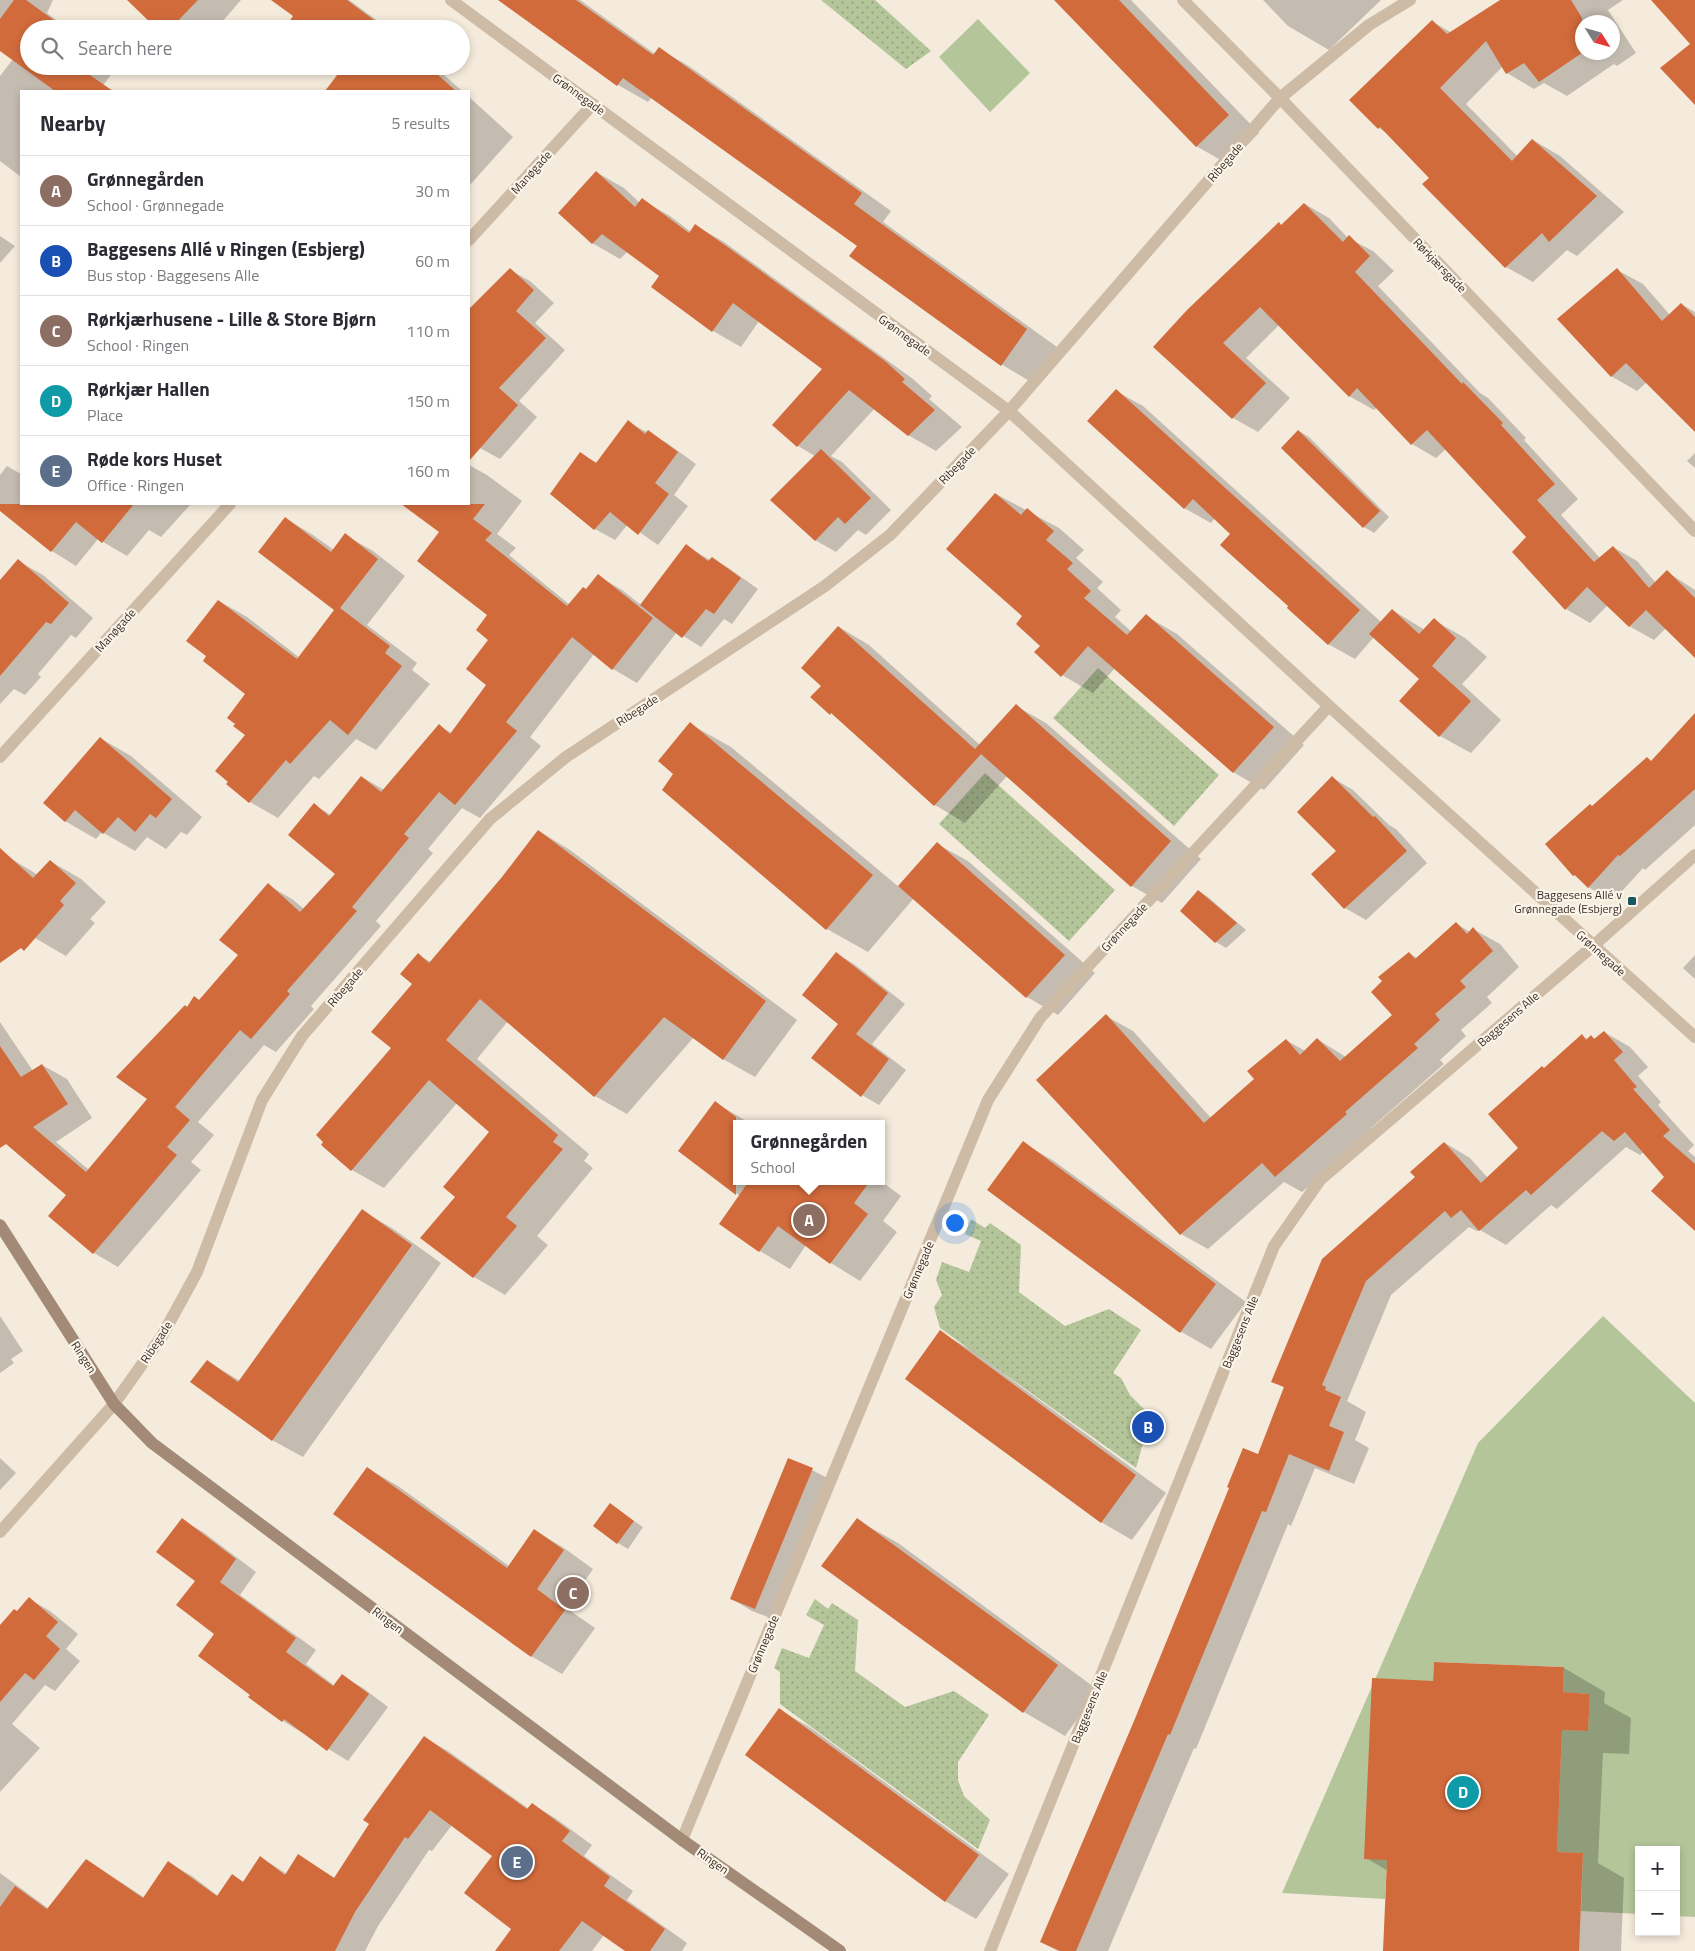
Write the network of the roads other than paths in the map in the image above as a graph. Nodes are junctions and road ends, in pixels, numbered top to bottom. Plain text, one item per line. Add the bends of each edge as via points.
1 (451, 0) edge
2 (1183, 0) edge
3 (1410, 0) edge
4 (1280, 98) junction
5 (593, 104) junction
6 (470, 239) edge
7 (1009, 411) junction
8 (229, 505) edge
9 (1695, 531) edge
10 (1329, 706) junction
11 (0, 757) edge
12 (1695, 855) edge
13 (1593, 946) junction
14 (1695, 1037) edge
15 (0, 1225) edge
16 (114, 1404) junction
17 (0, 1532) edge
18 (682, 1840) junction
19 (840, 1951) edge
20 (990, 1951) edge

1 - 5 street, Grønnegade
2 - 4 street, Rørkjærsgade
3 - 4 street, Ribegade via 1369,25
4 - 7 street, Ribegade
4 - 9 street, Rørkjærsgade
5 - 6 street, Manøgade
5 - 7 street, Grønnegade
7 - 10 street, Grønnegade
7 - 16 street, Ribegade via 890,535 825,586 566,757 490,819 302,1036 262,1100 197,1272 162,1336
8 - 11 street, Manøgade
10 - 13 street, Grønnegade
10 - 18 street, Grønnegade via 1040,1018 988,1100
12 - 13 street, Baggesens Alle
13 - 14 street, Grønnegade
13 - 20 street, Baggesens Alle via 1320,1180 1274,1246
15 - 16 street, Ringen
16 - 17 street, Ribegade
16 - 18 street, Ringen via 152,1443
18 - 19 street, Ringen

